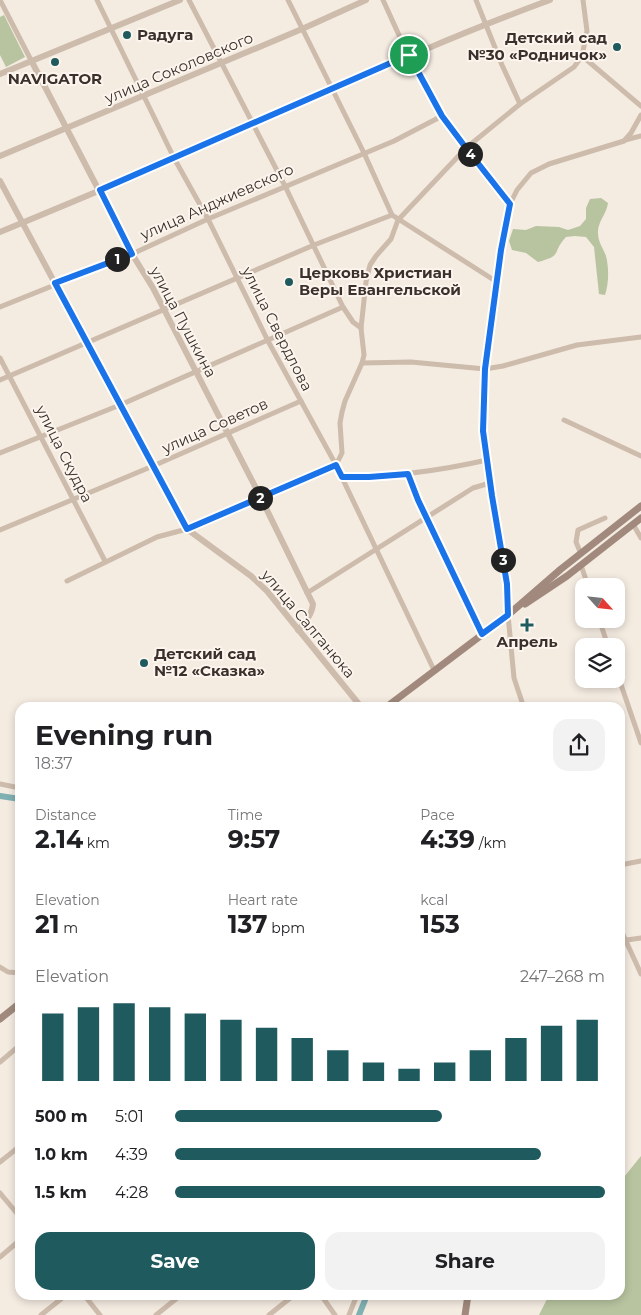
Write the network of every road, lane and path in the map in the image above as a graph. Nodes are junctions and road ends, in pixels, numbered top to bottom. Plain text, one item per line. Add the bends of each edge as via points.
1 (0, 0) edge
2 (97, 0) edge
3 (180, 0) edge
4 (189, 0) edge
5 (288, 0) edge
6 (366, 0) edge
7 (383, 0) edge
8 (476, 0) edge
9 (550, 0) edge
10 (583, 0) edge
11 (486, 24) junction
12 (302, 29) junction
13 (111, 30) junction
14 (409, 55) junction
15 (582, 56) junction
16 (32, 62) junction
17 (222, 64) junction
18 (0, 74) edge
19 (333, 89) junction
20 (144, 97) junction
21 (520, 104) junction
22 (641, 106) edge
23 (641, 115) edge
24 (442, 116) junction
25 (253, 124) junction
26 (67, 128) junction
27 (641, 136) edge
28 (624, 140) junction
29 (466, 148) junction
30 (364, 152) junction
31 (0, 156) edge
32 (174, 158) junction
33 (0, 181) edge
34 (285, 186) junction
35 (100, 190) junction
36 (510, 204) junction
37 (392, 215) junction
38 (208, 219) junction
39 (398, 220) junction
40 (22, 223) junction
41 (0, 232) edge
42 (314, 246) junction
43 (132, 254) junction
44 (238, 280) junction
45 (497, 282) junction
46 (55, 283) junction
47 (0, 307) edge
48 (343, 307) junction
49 (164, 311) junction
50 (361, 328) junction
51 (641, 337) edge
52 (268, 341) junction
53 (87, 344) junction
54 (0, 358) edge
55 (362, 363) junction
56 (485, 369) junction
57 (195, 372) junction
58 (10, 376) junction
59 (0, 380) edge
60 (301, 401) junction
61 (120, 405) junction
62 (564, 420) dead end
63 (227, 434) junction
64 (40, 436) junction
65 (0, 453) edge
66 (641, 456) edge
67 (487, 460) junction
68 (336, 465) junction
69 (153, 466) junction
70 (408, 474) junction
71 (342, 477) junction
72 (490, 483) junction
73 (261, 498) junction
74 (73, 500) junction
75 (641, 506) edge
76 (426, 517) junction
77 (605, 518) dead end
78 (641, 518) edge
79 (633, 524) junction
80 (187, 529) junction
81 (0, 530) edge
82 (641, 538) edge
83 (377, 549) junction
84 (582, 554) junction
85 (105, 561) junction
86 (581, 565) junction
87 (585, 578) edge
88 (67, 581) dead end
89 (307, 593) junction
90 (508, 615) junction
91 (298, 630) junction
92 (482, 634) junction
93 (434, 670) junction
94 (622, 688) edge
95 (357, 702) edge
96 (394, 702) edge
97 (522, 702) edge
98 (641, 743) edge
99 (0, 784) edge
100 (15, 787) edge
101 (641, 861) edge
102 (625, 864) edge
103 (641, 938) edge
104 (625, 941) edge
105 (625, 945) edge
106 (0, 967) edge
107 (15, 973) edge
108 (641, 974) edge
109 (15, 1007) edge
110 (0, 1019) edge
111 (15, 1049) edge
112 (0, 1062) edge
113 (15, 1150) edge
114 (0, 1162) edge
115 (0, 1193) edge
116 (15, 1212) edge
117 (15, 1244) edge
118 (0, 1257) edge
119 (60, 1300) edge
120 (88, 1300) edge
121 (175, 1300) edge
122 (288, 1300) edge
123 (324, 1300) edge
124 (355, 1300) edge
125 (467, 1300) edge
126 (42, 1315) edge
127 (100, 1315) edge
128 (156, 1315) edge
129 (269, 1315) edge
130 (335, 1315) edge
131 (349, 1315) edge
132 (465, 1315) edge

1 - 16 street, улица Пушкина
2 - 13 street, улица Свердлова
3 - 13 street
4 - 17 street
5 - 12 street
6 - 12 street, улица Соколовского
7 - 14 street
8 - 11 street
9 - 11 street
10 - 15 street via 587,31
11 - 14 street
11 - 21 street
12 - 17 street, улица Соколовского
12 - 19 street
13 - 16 street
13 - 20 street, улица Свердлова
14 - 19 street
14 - 24 street
15 - 21 street via 574,67
15 - 22 street
16 - 18 street
16 - 26 street, улица Пушкина
17 - 20 street, улица Соколовского
17 - 25 street
19 - 25 street
19 - 30 street
20 - 26 street, улица Соколовского
20 - 32 street, улица Свердлова
21 - 29 street
23 - 28 street
24 - 29 street
24 - 30 street, улица Анджиевского via 394,141
25 - 32 street
25 - 34 street
26 - 31 street, улица Соколовского
26 - 35 street, улица Пушкина
27 - 28 street
28 - 36 street via 531,173 516,190
29 - 36 street
29 - 39 street
30 - 34 street, улица Анджиевского
30 - 37 street
32 - 35 street
32 - 38 street, улица Свердлова
33 - 40 street, улица Салганюка
34 - 38 street, улица Анджиевского
34 - 42 street
35 - 40 street
35 - 43 street, улица Пушкина
36 - 45 street
37 - 39 street
37 - 42 street
38 - 43 street, улица Анджиевского
38 - 44 street, улица Свердлова
39 - 45 street
39 - 50 street via 391,239 370,265
40 - 41 street
40 - 46 street, улица Салганюка
42 - 44 street
42 - 48 street
43 - 46 street, улица Анджиевского
43 - 49 street, улица Пушкина
44 - 49 street
44 - 52 street, улица Свердлова
45 - 56 street
46 - 47 street, улица Анджиевского
46 - 53 street, улица Салганюка
48 - 50 street
48 - 52 street
49 - 53 street
49 - 57 street, улица Пушкина
50 - 55 street
51 - 56 street via 577,345
52 - 57 street
52 - 60 street, улица Свердлова
53 - 58 street
53 - 61 street, улица Салганюка
54 - 58 street, улица Скудра
55 - 56 street via 411,362
55 - 68 street via 342,412 342,453
56 - 67 street via 483,431
57 - 61 street
57 - 63 street, улица Пушкина
58 - 59 street
58 - 64 street, улица Скудра
60 - 63 street, улица Советов
60 - 68 street, улица Свердлова
61 - 64 street
61 - 69 street, улица Салганюка
62 - 66 street
63 - 69 street, улица Советов
63 - 73 street, улица Пушкина
64 - 65 street
64 - 74 street, улица Скудра
67 - 70 street
67 - 72 street
68 - 71 street, улица Свердлова
68 - 73 street
69 - 74 street, улица Советов
69 - 80 street, улица Салганюка
70 - 71 street
70 - 76 street
71 - 83 street, улица Свердлова
72 - 76 street via 473,488
72 - 90 street via 507,584
73 - 80 street
73 - 89 street, улица Пушкина
74 - 81 street, улица Советов
74 - 85 street, улица Скудра
75 - 84 main road
76 - 83 street
76 - 92 street
77 - 84 street via 578,530 576,542
78 - 79 main road
79 - 82 street
79 - 86 main road
80 - 85 street via 157,537
80 - 91 street, улица Салганюка via 252,576
83 - 89 street
83 - 93 street, улица Свердлова
84 - 90 main road
85 - 88 street
86 - 87 street
86 - 90 main road
89 - 91 street, улица Пушкина via 313,604 312,611
90 - 92 main road
90 - 97 street via 514,678
91 - 95 street, улица Салганюка
92 - 93 main road
93 - 96 main road
94 - 98 street
99 - 100 street
101 - 102 street
103 - 104 street
105 - 108 street
106 - 107 street
109 - 110 main road
111 - 112 street
113 - 114 street
115 - 116 street
117 - 118 street
119 - 126 street
120 - 127 street
121 - 128 street
122 - 129 street
123 - 130 street
124 - 131 street
125 - 132 main road

